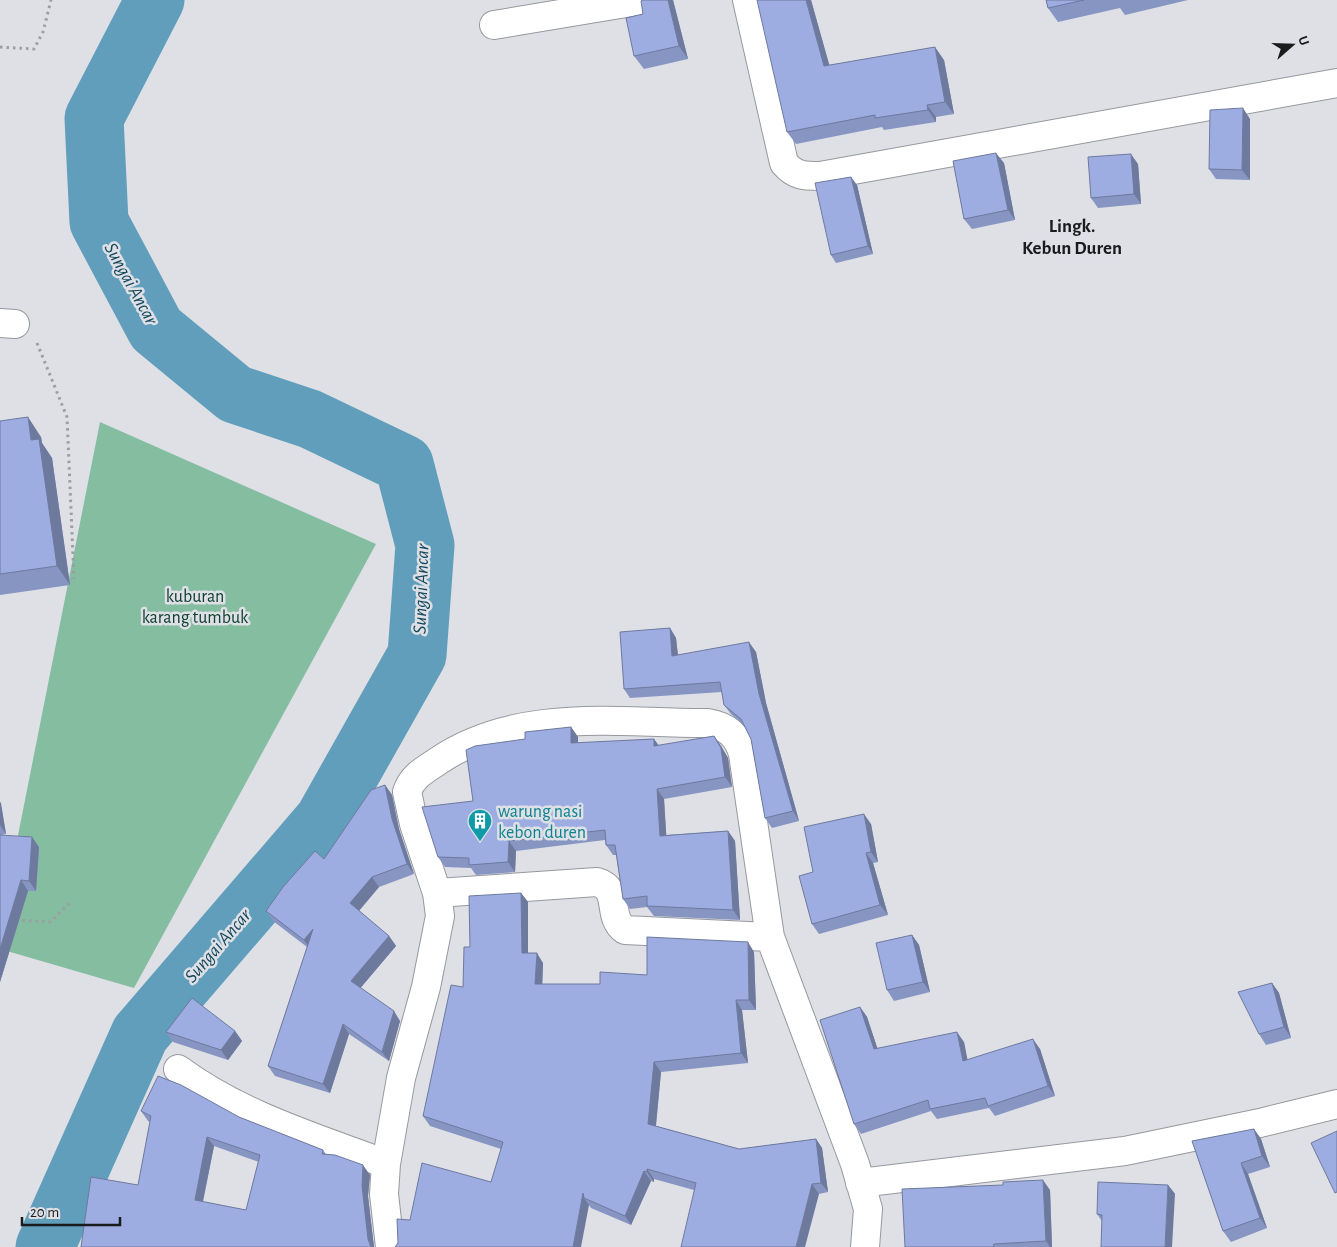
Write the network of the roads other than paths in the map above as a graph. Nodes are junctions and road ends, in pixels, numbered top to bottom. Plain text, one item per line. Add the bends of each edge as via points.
1 (644, 0) edge
2 (747, 0) edge
3 (494, 25) dead end
4 (1337, 83) edge
5 (437, 893) junction
6 (770, 937) junction
7 (178, 1069) dead end
8 (1337, 1104) edge
9 (386, 1164) junction
10 (860, 1183) junction
11 (390, 1247) edge
12 (865, 1247) edge

1 - 3 street
2 - 4 street via 784,163 791,172 801,176 820,176
5 - 6 street via 597,882 610,890 617,922 625,930
5 - 6 street via 411,816 407,792 414,777 443,757 499,732 558,722 708,723 722,726 742,747
5 - 9 street via 440,916 437,935 401,1078
6 - 10 street
7 - 9 street via 218,1096 268,1120
8 - 10 street via 1125,1151
9 - 11 street via 384,1194
10 - 12 street via 868,1209

